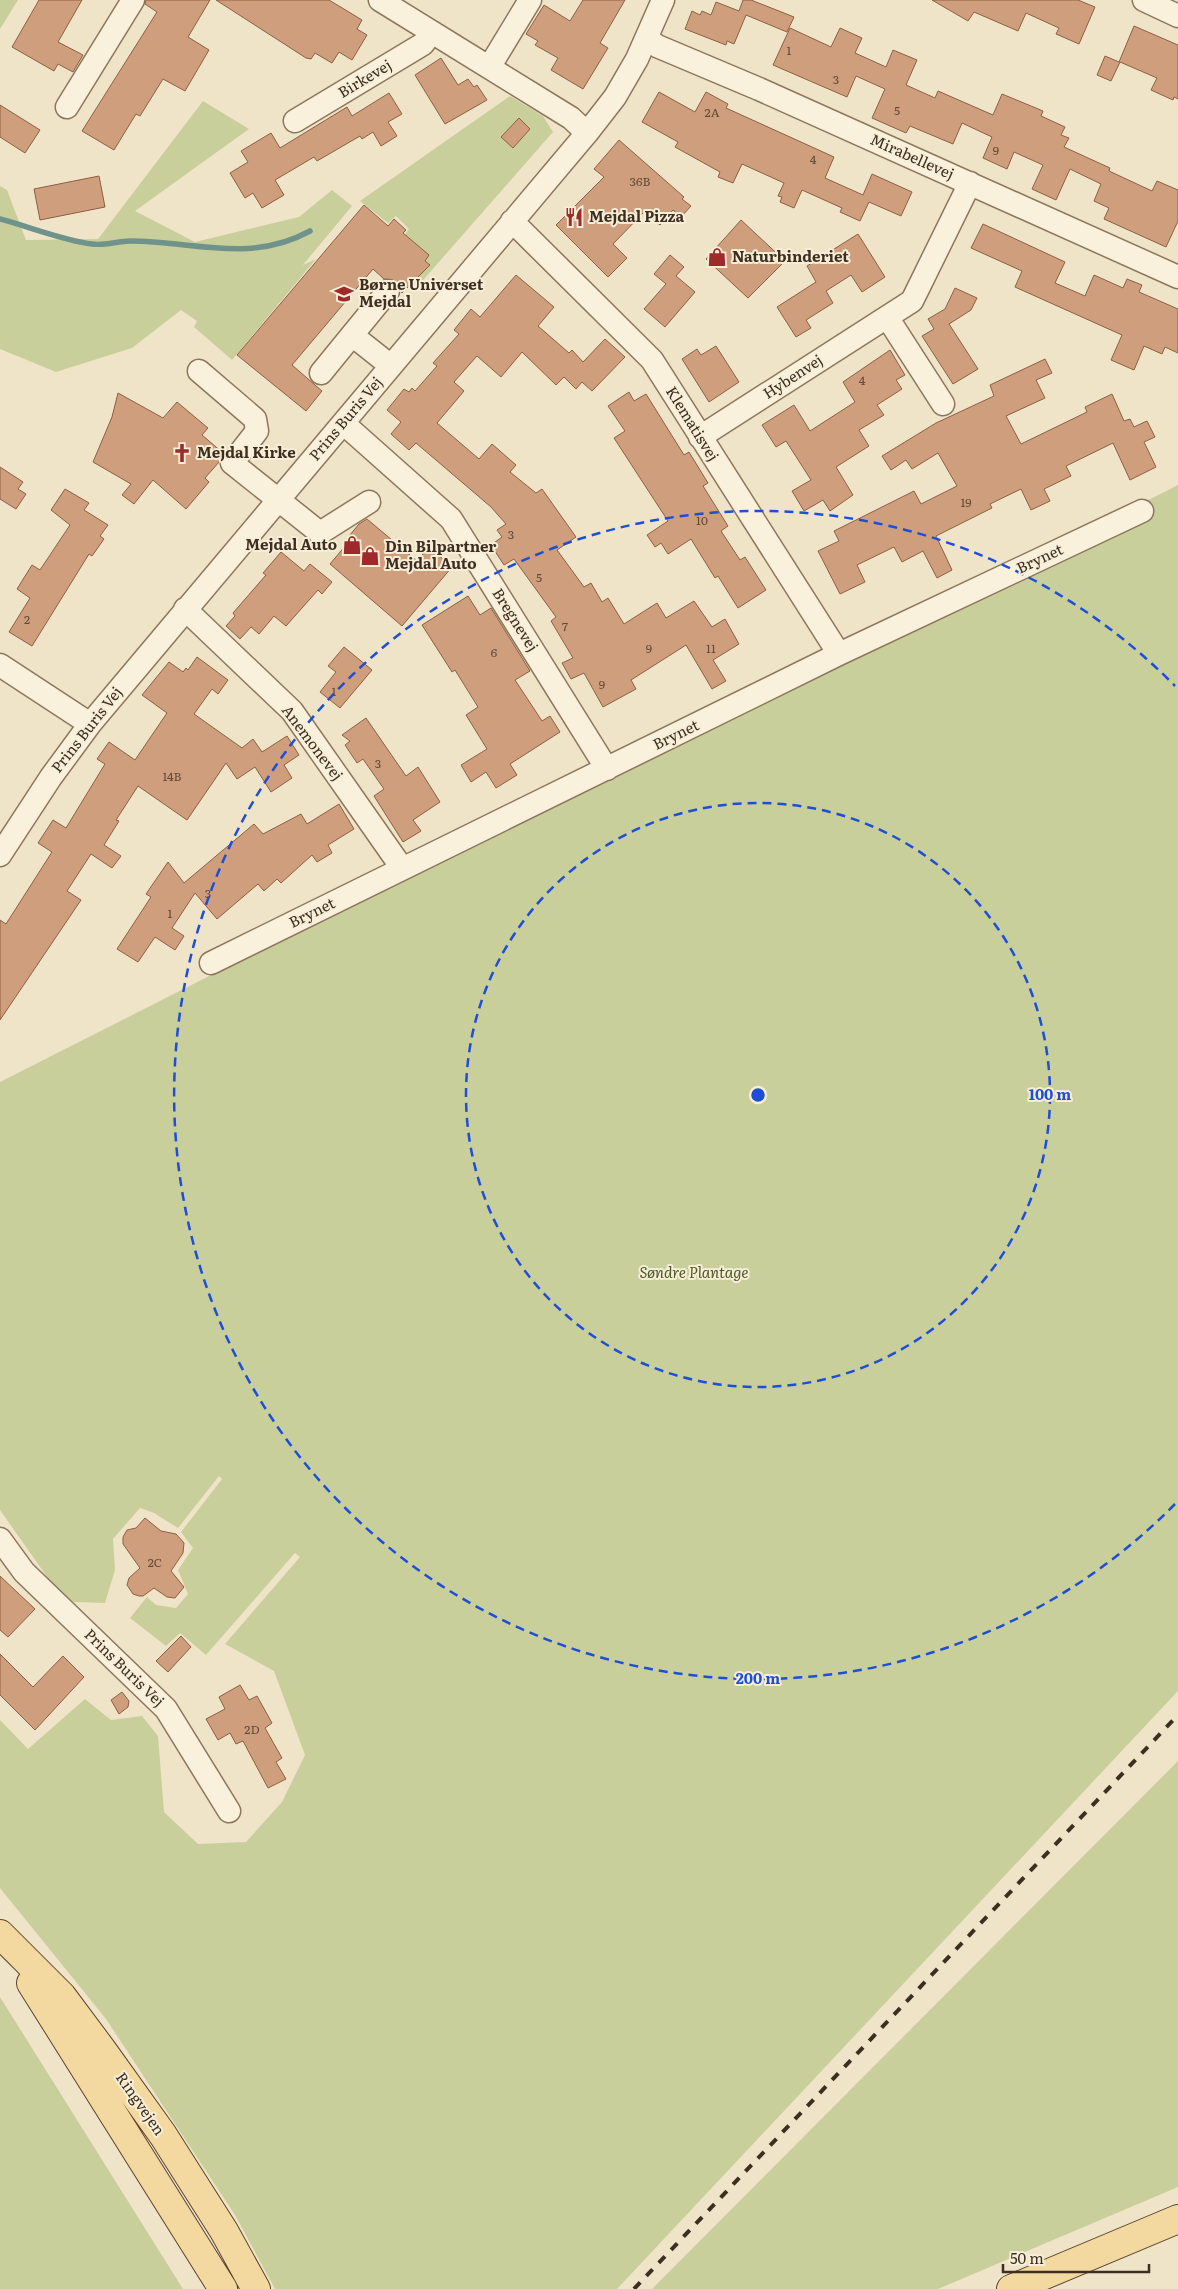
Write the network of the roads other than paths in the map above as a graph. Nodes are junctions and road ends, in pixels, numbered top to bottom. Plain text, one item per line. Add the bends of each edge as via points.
1 (133, 0) edge
2 (380, 0) edge
3 (530, 0) edge
4 (662, 0) edge
5 (1144, 0) edge
6 (1178, 16) edge
7 (432, 32) junction
8 (646, 38) junction
9 (490, 66) junction
10 (67, 107) dead end
11 (295, 121) dead end
12 (587, 133) junction
13 (970, 183) junction
14 (512, 221) junction
15 (1178, 277) edge
16 (388, 291) dead end
17 (887, 317) junction
18 (352, 335) junction
19 (390, 366) junction
20 (199, 371) dead end
21 (321, 373) dead end
22 (943, 404) dead end
23 (343, 423) junction
24 (700, 437) junction
25 (278, 500) junction
26 (369, 502) dead end
27 (1142, 511) dead end
28 (185, 609) junction
29 (839, 654) junction
30 (0, 665) edge
31 (90, 724) junction
32 (607, 769) junction
33 (0, 855) edge
34 (402, 868) junction
35 (211, 963) dead end
36 (0, 1539) edge
37 (230, 1811) dead end
38 (1, 1935) edge
39 (1178, 2219) edge
40 (223, 2288) edge
41 (256, 2289) edge
42 (1011, 2289) edge

1 - 10 street
2 - 7 street
3 - 9 street
4 - 8 street, Prins Buris Vej
5 - 6 street
7 - 9 street
7 - 11 street, Birkevej via 423,44
8 - 12 street, Prins Buris Vej via 615,97
8 - 13 street, Mirabellevej via 657,46
9 - 12 street via 571,118
12 - 14 street, Prins Buris Vej
13 - 15 street, Mirabellevej
13 - 17 street, Hybenvej via 912,301
14 - 19 street, Prins Buris Vej
14 - 24 street, Klematisvej via 652,360
16 - 18 street
17 - 22 street
17 - 24 street, Hybenvej
18 - 19 street
18 - 21 street
19 - 23 street, Prins Buris Vej
20 - 25 street via 256,419 257,431 232,463
23 - 25 street, Prins Buris Vej
23 - 32 street, Bregnevej via 451,519
24 - 29 street, Klematisvej
25 - 26 street via 320,533
25 - 28 street, Prins Buris Vej
27 - 29 street, Brynet
28 - 31 street, Prins Buris Vej
28 - 34 street, Anemonevej via 292,711
29 - 32 street, Brynet
30 - 31 street
31 - 33 street, Prins Buris Vej
32 - 34 street, Brynet
34 - 35 street, Brynet
36 - 37 street, Prins Buris Vej via 24,1572 166,1709
38 - 40 main road, Ringvejen
38 - 41 main road, Ringvejen via 62,1996 103,2050 168,2143 224,2231
39 - 42 main road

